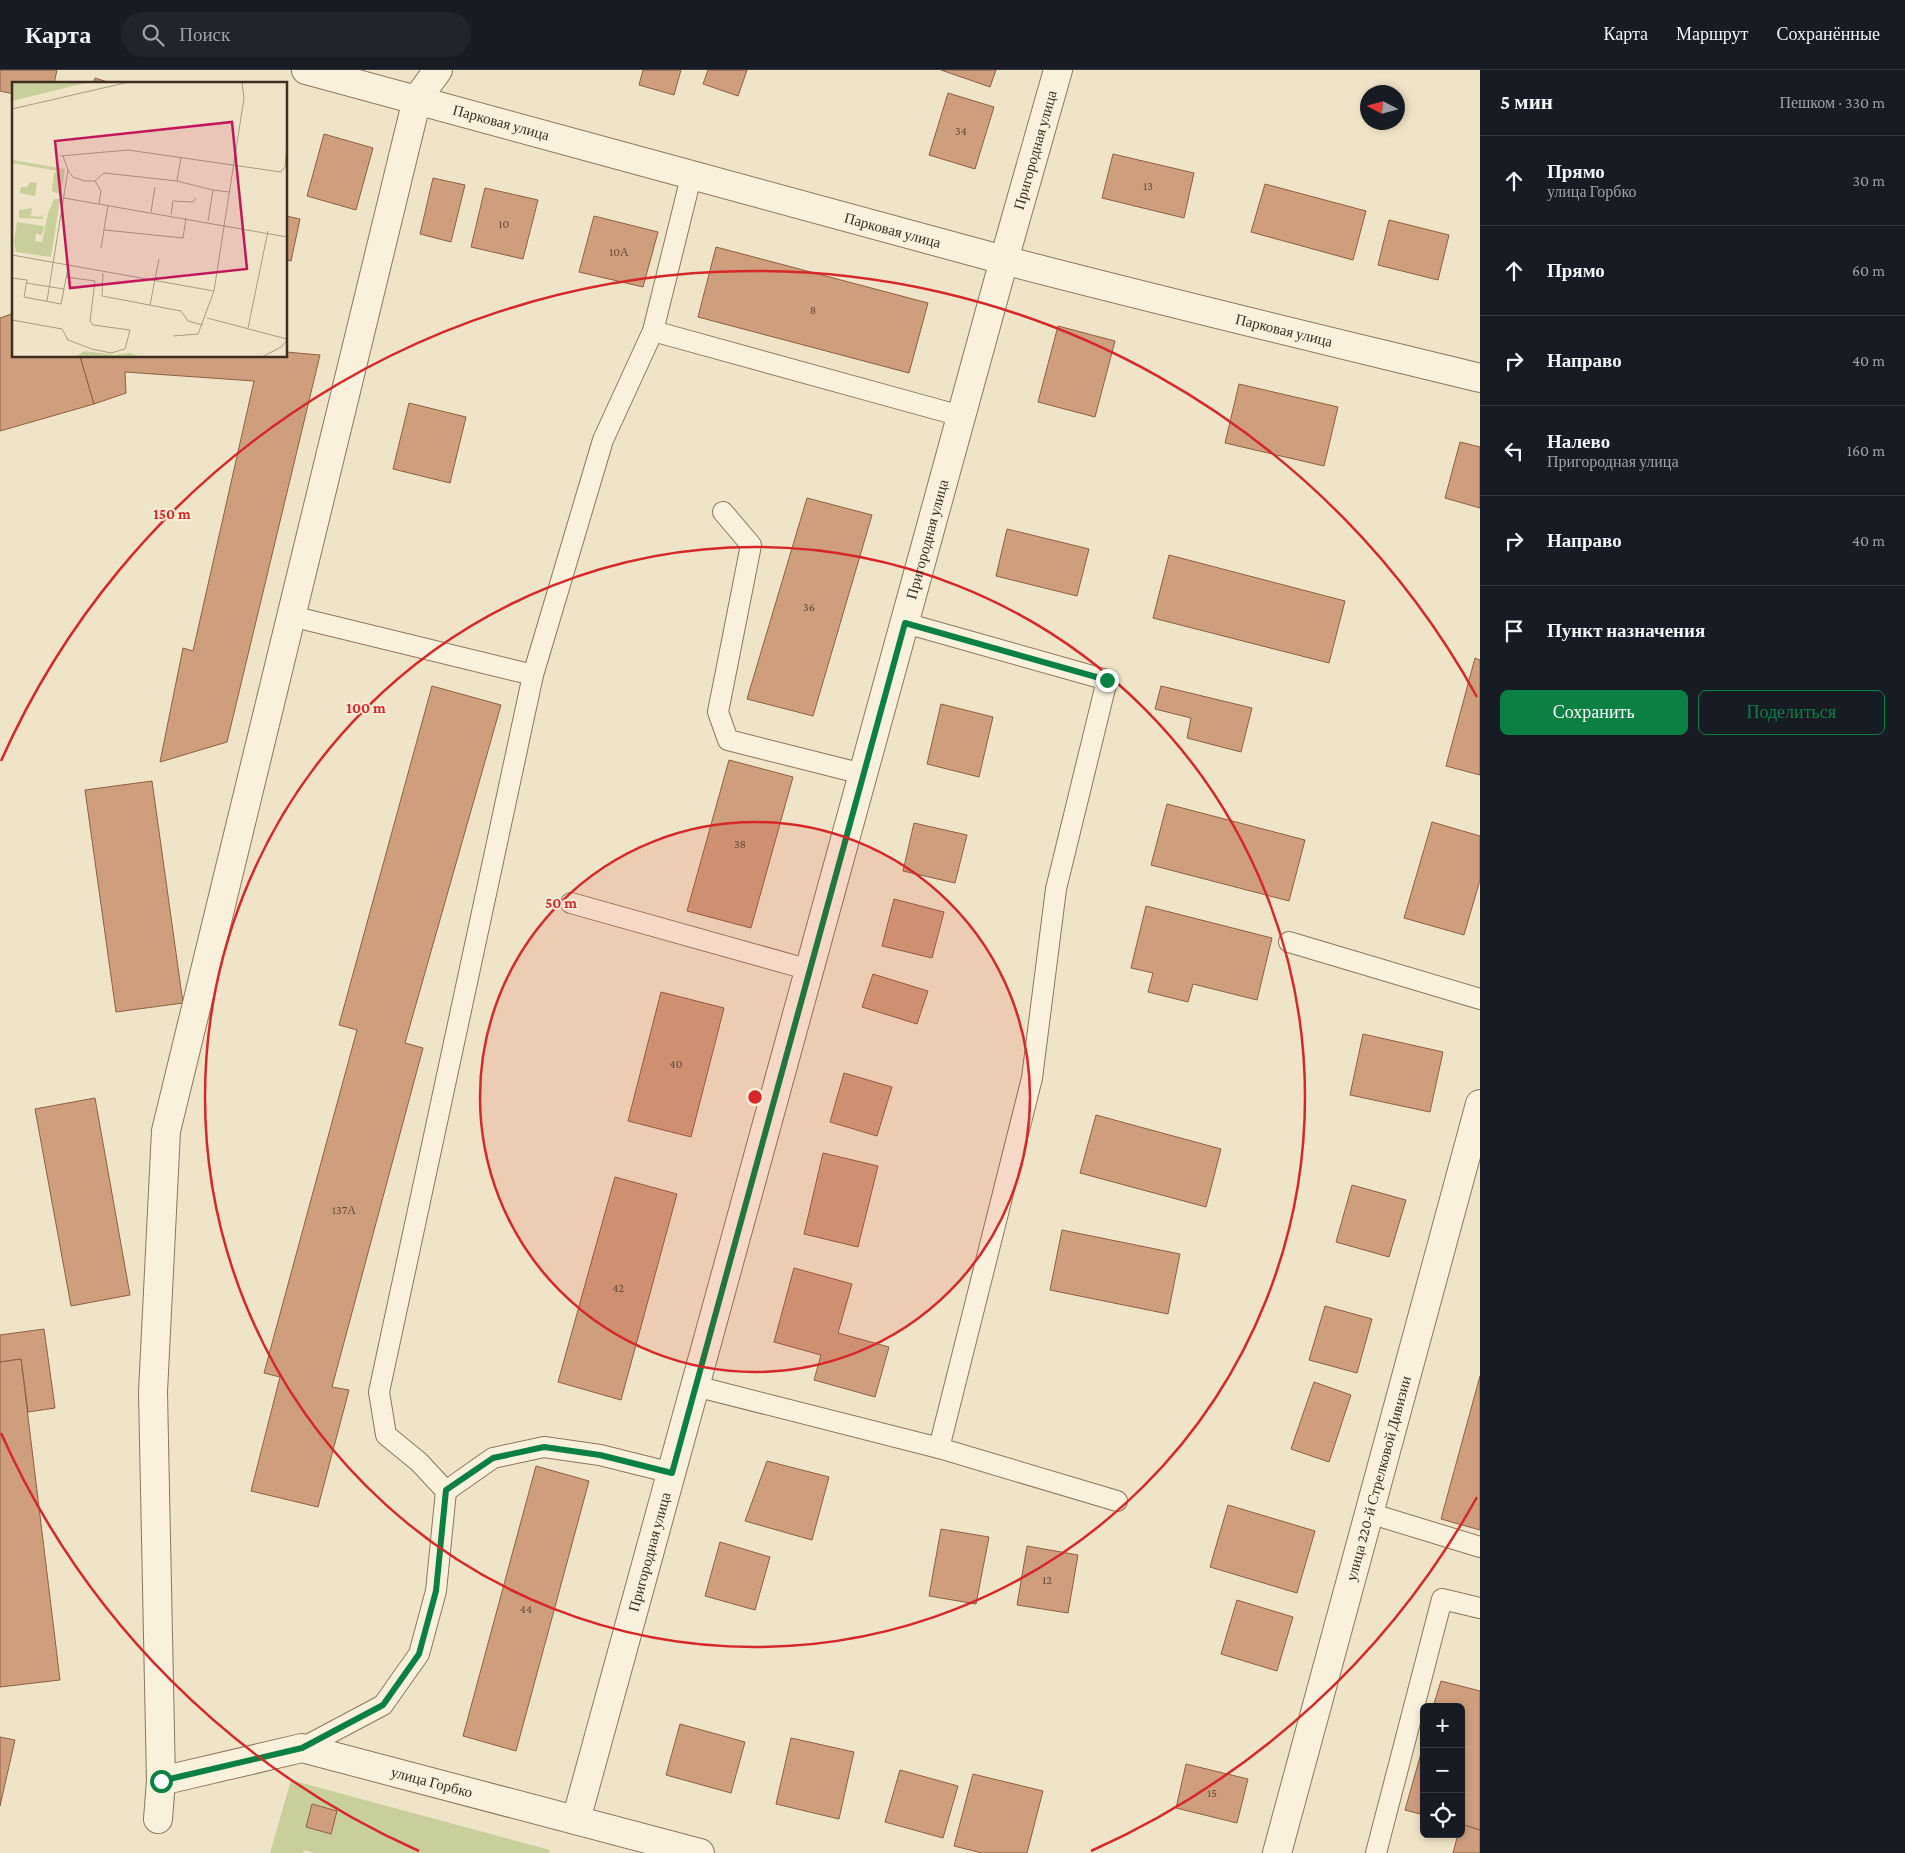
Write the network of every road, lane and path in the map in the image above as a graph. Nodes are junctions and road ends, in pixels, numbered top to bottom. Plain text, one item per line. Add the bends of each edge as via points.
1 (306, 70) edge
2 (438, 70) edge
3 (1058, 70) edge
4 (417, 99) junction
5 (691, 177) junction
6 (1004, 260) junction
7 (653, 331) junction
8 (1480, 378) edge
9 (962, 416) junction
10 (723, 512) dead end
11 (291, 616) junction
12 (905, 623) junction
13 (533, 676) junction
14 (863, 774) junction
15 (571, 903) dead end
16 (1289, 942) dead end
17 (810, 970) junction
18 (1480, 999) edge
19 (1480, 1104) edge
20 (695, 1386) junction
21 (939, 1448) junction
22 (672, 1473) junction
23 (446, 1490) junction
24 (1117, 1501) dead end
25 (1369, 1513) junction
26 (1480, 1547) edge
27 (1480, 1608) edge
28 (302, 1748) junction
29 (161, 1781) junction
30 (158, 1819) dead end
31 (576, 1820) junction
32 (700, 1853) edge
33 (1277, 1853) edge
34 (1376, 1853) edge

1 - 4 street, Парковая улица
2 - 4 street
3 - 6 street, Пригородная улица
4 - 5 street, Парковая улица
4 - 11 street
5 - 6 street, Парковая улица
5 - 7 lane
6 - 8 street, Парковая улица
6 - 9 street, Пригородная улица
7 - 9 lane
7 - 13 lane via 603,440
9 - 12 street, Пригородная улица
10 - 14 lane via 751,544 718,712 728,740
11 - 13 lane
11 - 29 street via 166,1131 153,1392
12 - 14 street, Пригородная улица
12 - 21 lane via 1107,680 1056,889 1032,1078
13 - 23 lane via 378,1392 386,1435
14 - 17 street, Пригородная улица
15 - 17 lane
16 - 18 lane
17 - 20 street, Пригородная улица
19 - 25 street, улица 220-й Стрелковой Дивизии
20 - 21 lane
20 - 22 street, Пригородная улица
21 - 24 lane
22 - 23 lane via 600,1455 544,1447 493,1458
22 - 31 street, Пригородная улица
23 - 28 lane via 436,1591 419,1654 383,1705
25 - 26 lane
25 - 33 street, улица 220-й Стрелковой Дивизии
27 - 34 lane via 1442,1599
28 - 29 street, улица Горбко
28 - 31 street, улица Горбко
29 - 30 street
31 - 32 street, улица Горбко

